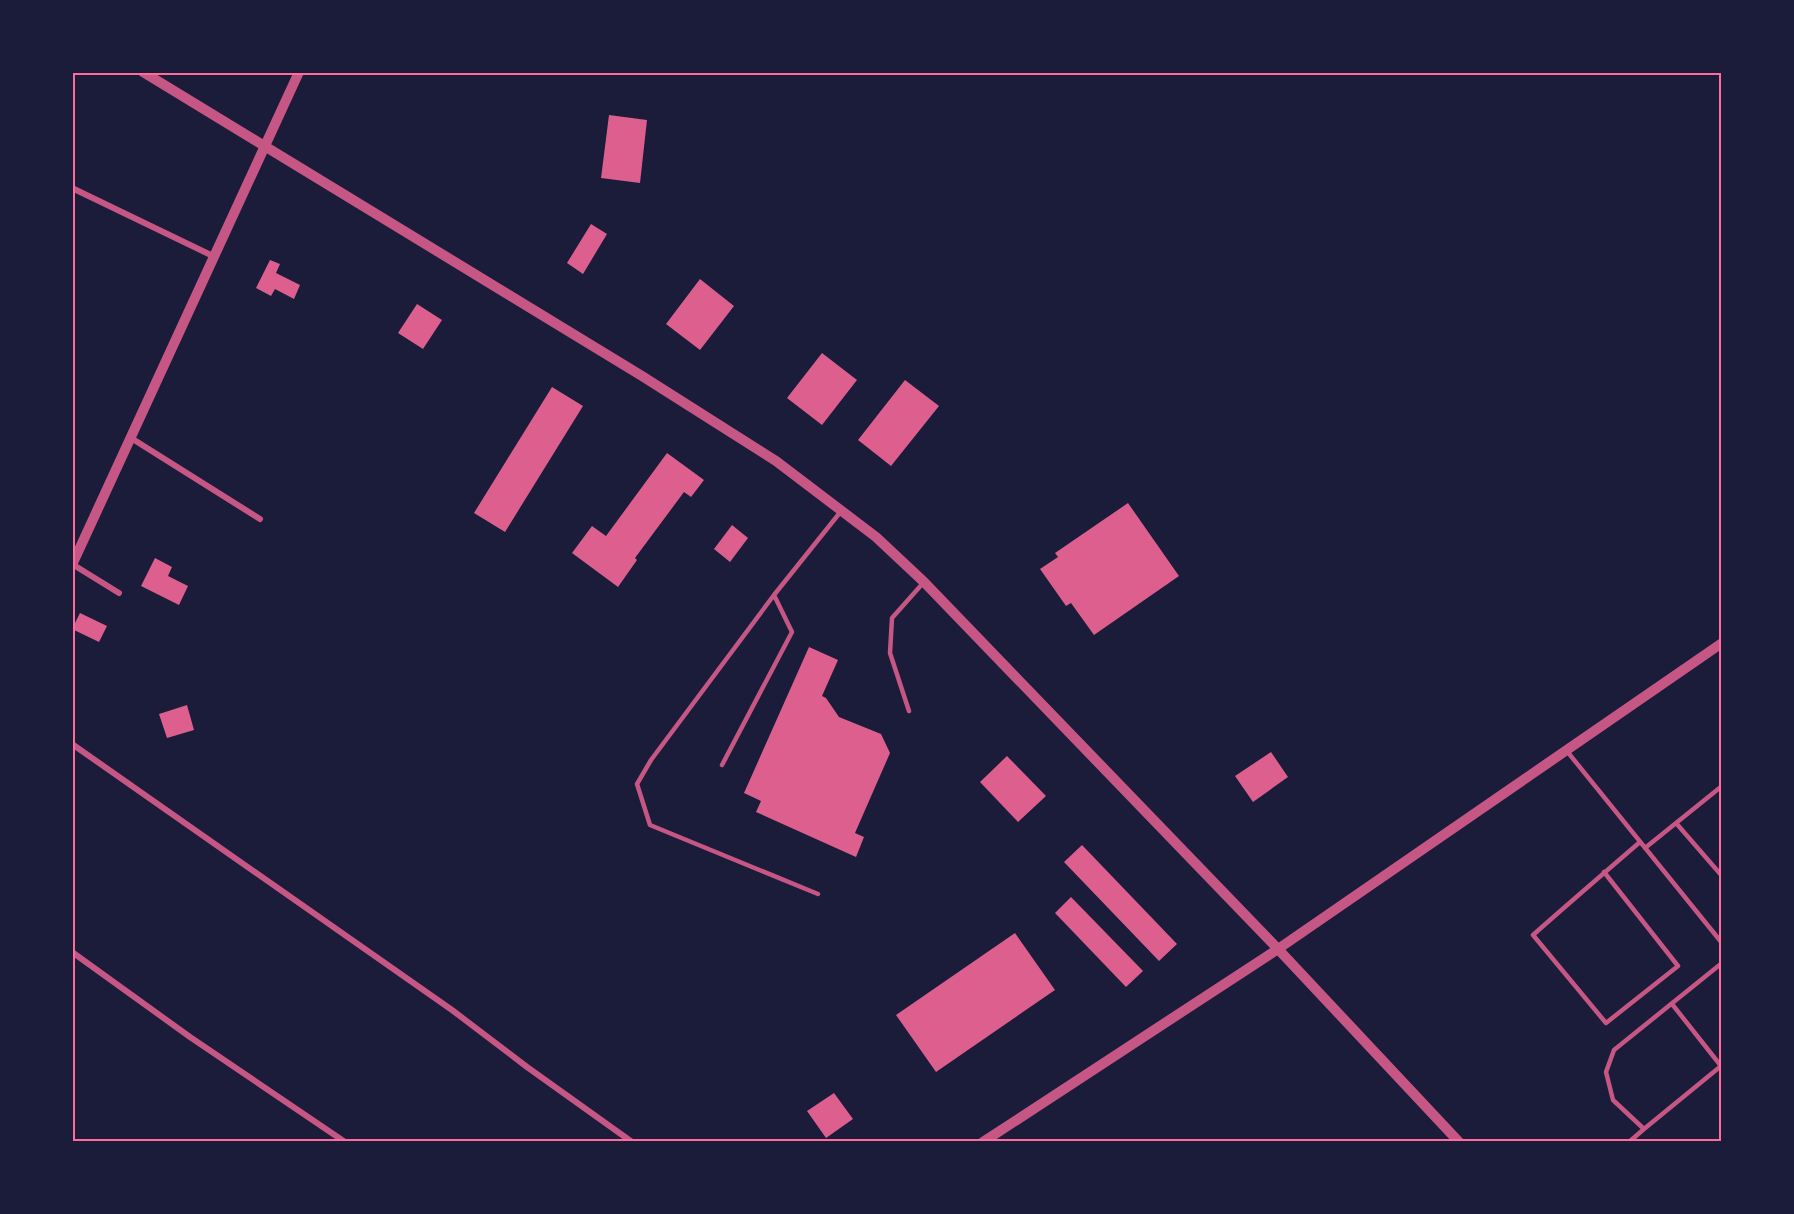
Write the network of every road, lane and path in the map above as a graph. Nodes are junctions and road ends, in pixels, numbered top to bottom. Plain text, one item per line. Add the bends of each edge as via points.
1 (143, 72) edge
2 (299, 72) edge
3 (265, 146) junction
4 (72, 188) edge
5 (215, 257) junction
6 (131, 438) junction
7 (842, 510) junction
8 (260, 519) dead end
9 (72, 565) edge
10 (924, 582) junction
11 (119, 593) dead end
12 (774, 595) junction
13 (1722, 642) edge
14 (909, 711) dead end
15 (72, 744) edge
16 (1566, 750) junction
17 (722, 765) dead end
18 (1722, 786) edge
19 (1676, 823) junction
20 (1640, 842) junction
21 (1645, 848) junction
22 (1604, 872) junction
23 (1722, 876) edge
24 (818, 894) dead end
25 (1722, 943) edge
26 (1278, 949) junction
27 (72, 952) edge
28 (1722, 963) edge
29 (1672, 1004) junction
30 (1722, 1066) edge
31 (1644, 1129) junction
32 (345, 1142) edge
33 (632, 1142) edge
34 (983, 1142) edge
35 (1459, 1142) edge
36 (1629, 1142) edge

1 - 3 street
2 - 3 street
3 - 5 street
3 - 7 street via 642,376 785,468
4 - 5 street
5 - 6 street
6 - 8 street
6 - 9 street
7 - 10 street
7 - 12 lane
9 - 11 street
10 - 14 lane via 892,618 891,653
10 - 26 street
12 - 17 lane via 792,632
12 - 24 lane via 637,784 650,825
13 - 16 street
15 - 33 street via 452,1010
16 - 20 lane
16 - 26 street
18 - 19 lane
19 - 21 lane
19 - 23 lane
20 - 21 lane
20 - 22 lane
21 - 25 lane
22 - 22 lane via 1533,935 1606,1023 1678,966
26 - 34 street
26 - 35 street
27 - 32 street
28 - 29 lane
29 - 30 lane
29 - 31 lane via 1614,1050 1606,1072 1613,1100
30 - 31 lane
31 - 36 lane

